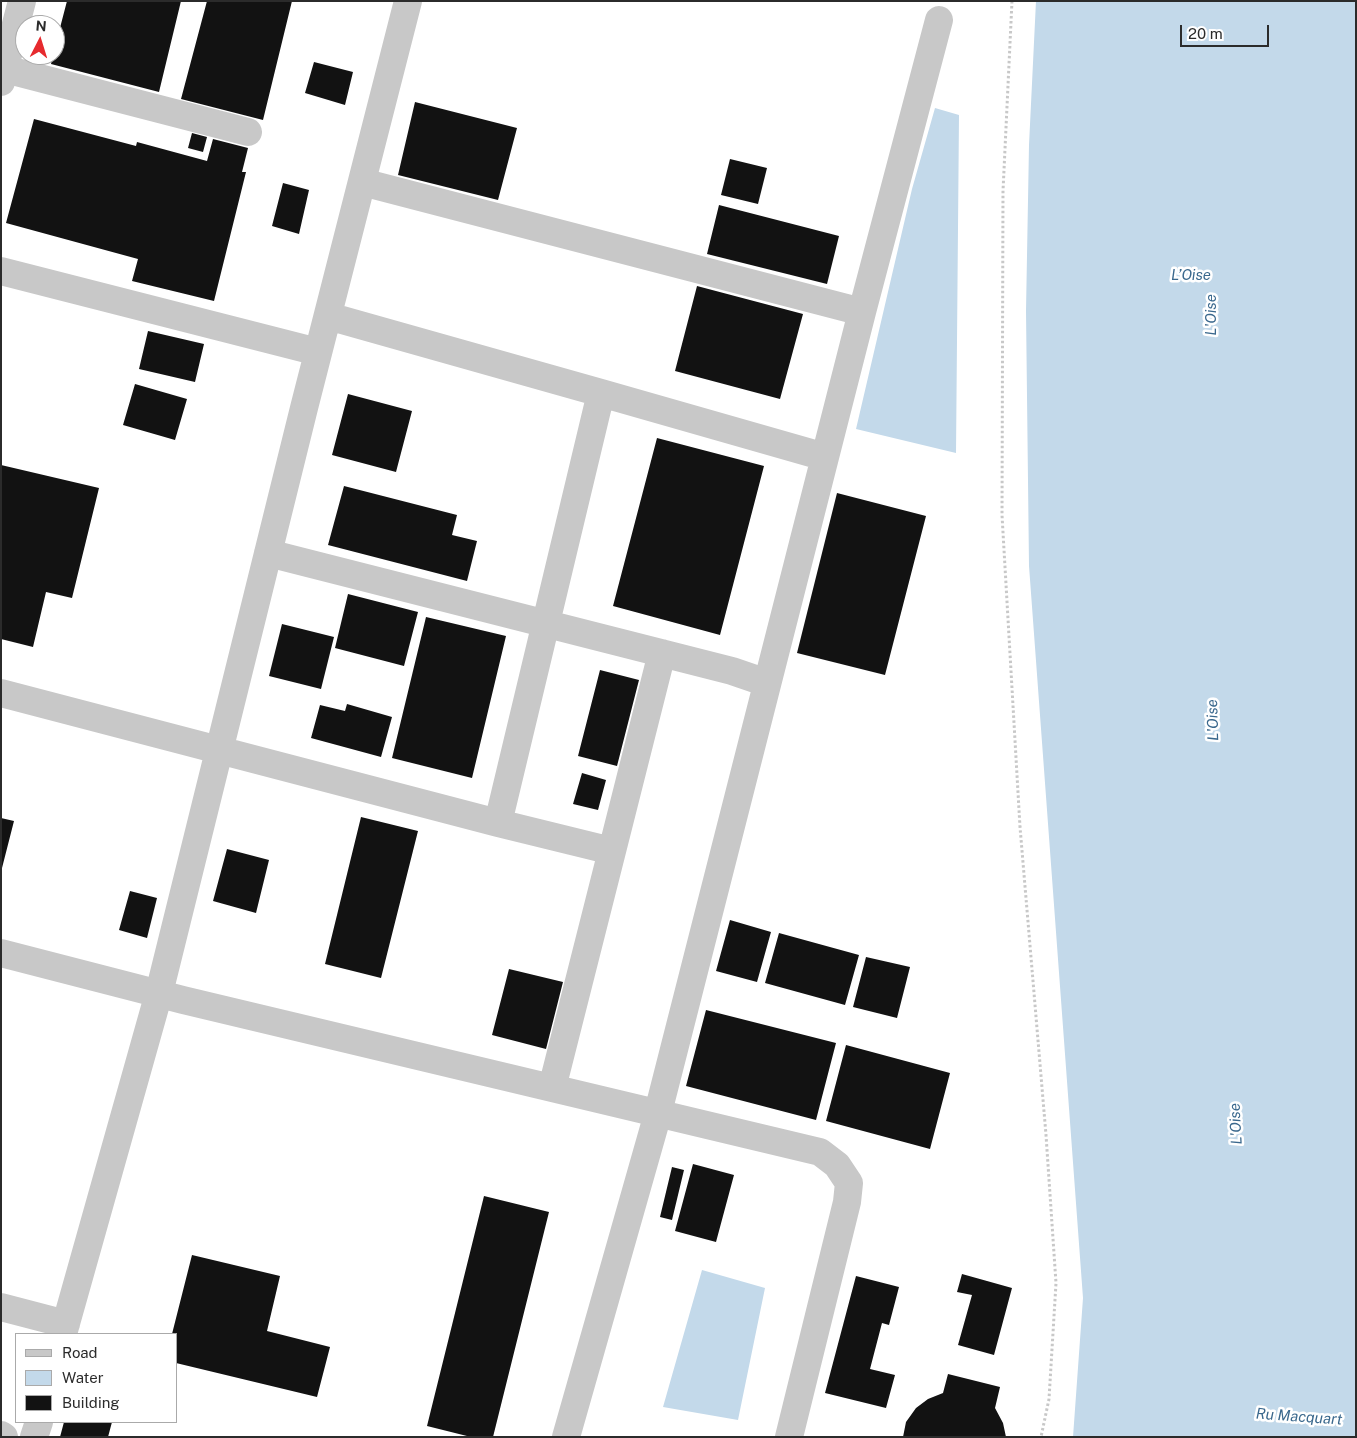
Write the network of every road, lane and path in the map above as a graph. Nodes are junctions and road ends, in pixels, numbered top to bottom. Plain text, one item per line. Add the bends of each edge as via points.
1 (22, 1) edge
2 (408, 1) edge
3 (1012, 1) edge
4 (939, 20) dead end
5 (2, 73) edge
6 (248, 132) dead end
7 (362, 182) junction
8 (1, 271) edge
9 (862, 312) junction
10 (328, 316) junction
11 (318, 352) junction
12 (601, 393) junction
13 (825, 457) junction
14 (268, 553) junction
15 (546, 623) junction
16 (662, 653) junction
17 (768, 683) junction
18 (1, 692) edge
19 (220, 750) junction
20 (498, 823) junction
21 (612, 851) junction
22 (1, 953) edge
23 (159, 994) junction
24 (552, 1088) junction
25 (658, 1112) junction
26 (1, 1307) edge
27 (64, 1329) edge
28 (38, 1423) edge
29 (34, 1437) edge
30 (566, 1437) edge
31 (789, 1437) edge
32 (1041, 1437) edge

1 - 5 lane
2 - 7 lane
3 - 32 path via 1004,191 1002,515 1020,827 1056,1283 1049,1399
4 - 9 lane
5 - 6 lane
7 - 9 lane
7 - 10 lane
8 - 11 lane
9 - 13 lane
10 - 11 lane
10 - 12 lane
11 - 14 lane
12 - 13 lane
12 - 15 lane
13 - 17 lane
14 - 15 lane
14 - 19 lane
15 - 16 lane
15 - 20 lane
16 - 17 lane
16 - 21 lane
17 - 25 lane
18 - 19 lane
19 - 20 lane
19 - 23 lane
20 - 21 lane
21 - 24 lane
22 - 23 lane
23 - 24 lane
23 - 27 lane
24 - 25 lane
25 - 30 lane
25 - 31 lane via 820,1152 837,1165 849,1183
26 - 27 lane
28 - 29 lane

